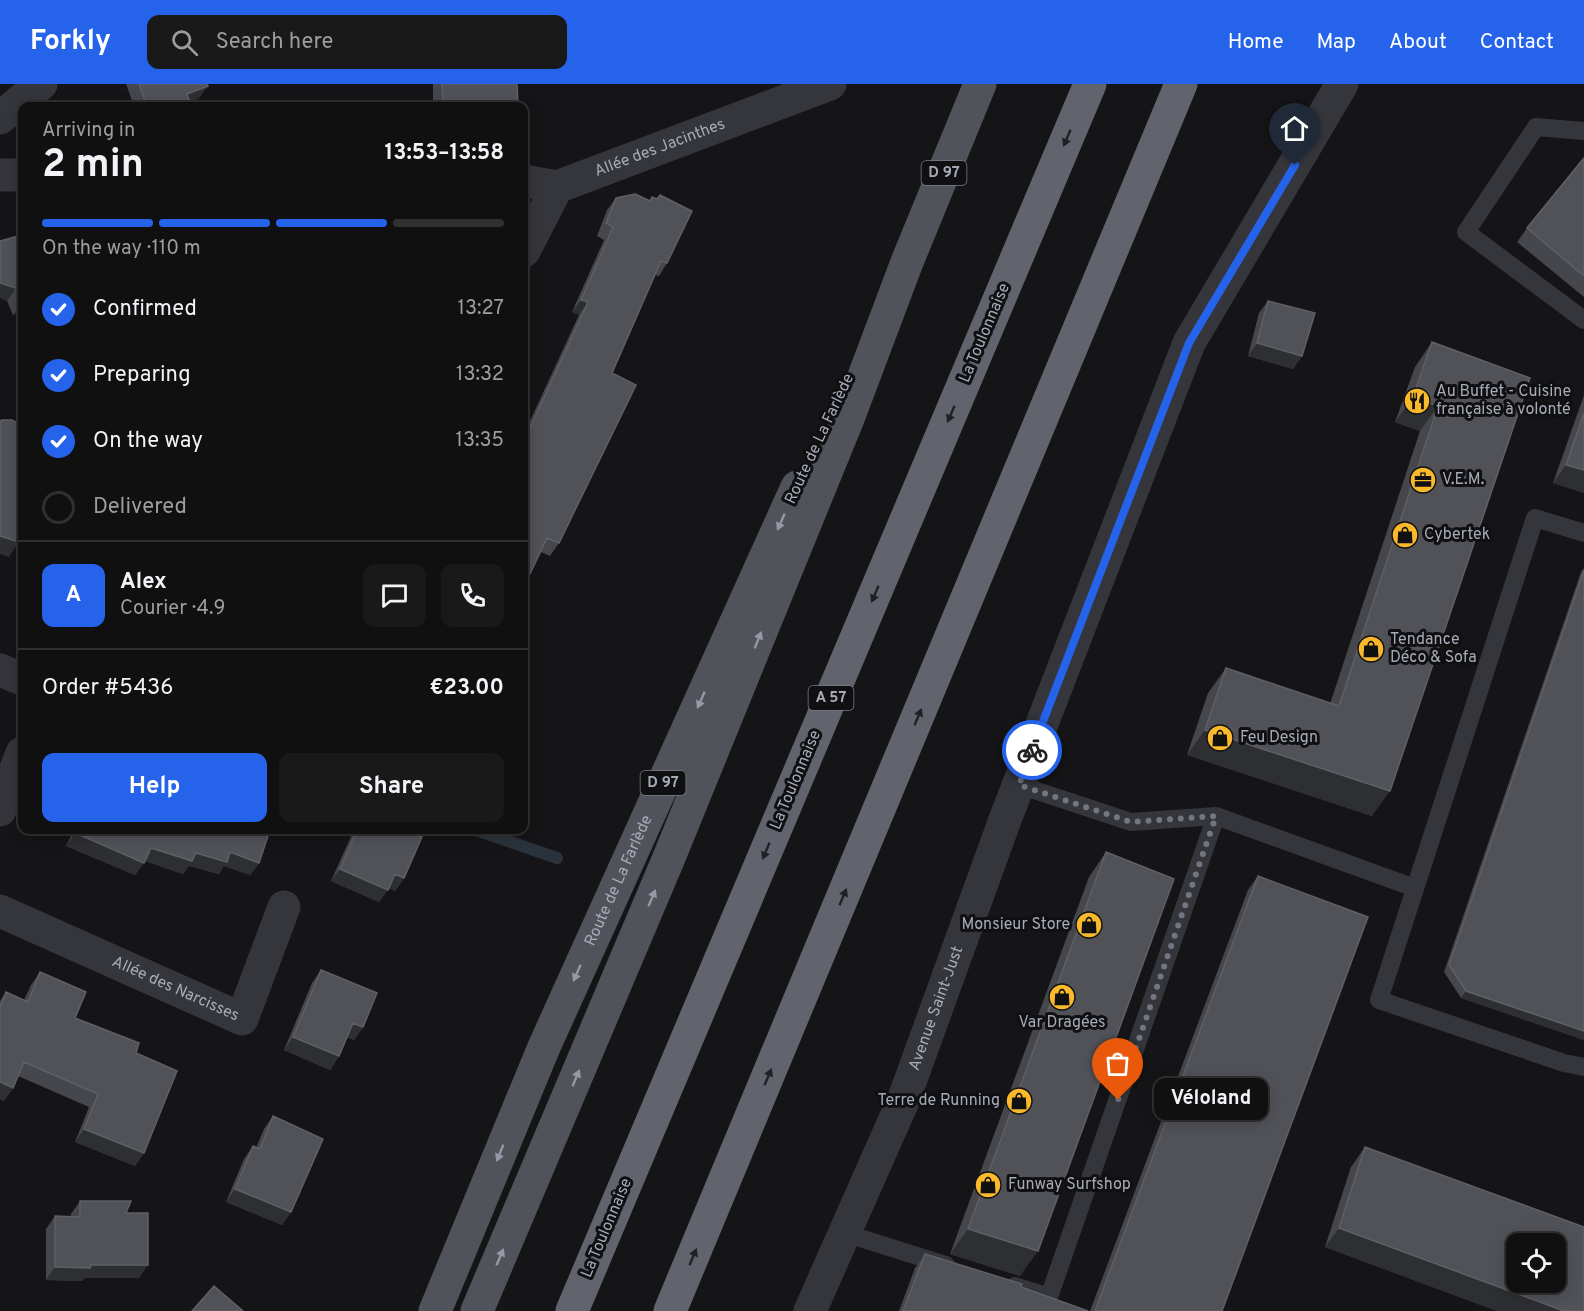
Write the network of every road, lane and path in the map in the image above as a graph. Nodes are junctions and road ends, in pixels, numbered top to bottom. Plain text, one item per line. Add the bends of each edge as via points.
1 (41, 84) edge
2 (830, 84) edge
3 (980, 84) edge
4 (1090, 84) edge
5 (1181, 84) edge
6 (1342, 84) edge
7 (19, 102) edge
8 (18, 103) edge
9 (0, 118) edge
10 (1584, 132) edge
11 (0, 175) edge
12 (18, 175) edge
13 (528, 182) edge
14 (557, 187) junction
15 (528, 243) edge
16 (907, 262) junction
17 (1584, 320) edge
18 (1584, 533) edge
19 (0, 670) edge
20 (18, 677) edge
21 (18, 763) edge
22 (1019, 785) junction
23 (0, 810) edge
24 (1216, 816) junction
25 (1415, 888) junction
26 (284, 907) dead end
27 (0, 911) edge
28 (1584, 1067) edge
29 (844, 1233) junction
30 (461, 1248) junction
31 (958, 1269) edge
32 (992, 1279) edge
33 (425, 1311) edge
34 (435, 1311) edge
35 (477, 1311) edge
36 (572, 1311) edge
37 (670, 1311) edge
38 (810, 1311) edge

1 - 7 street
2 - 14 street, Allée des Jacinthes
3 - 16 main road, Route de La Farlède / D 97
4 -> 36 highway, La Toulonnaise / A 57
37 -> 5 highway
6 - 22 street, Avenue Saint-Just via 1189,343
8 - 9 street
10 - 17 lane via 1536,127 1466,232
11 - 12 street
13 - 14 street
14 - 15 street
16 -> 30 main road, Route de La Farlède / D 97 via 833,408 553,1025
35 -> 16 main road, Route de La Farlède / D 97 via 668,860 849,416
18 - 25 lane via 1534,518
19 - 20 street
21 - 23 street
22 - 24 lane via 1131,822
22 - 29 street, Avenue Saint-Just via 903,1101
24 - 25 lane
24 - 32 lane via 1050,1297
25 - 28 lane via 1379,1000
26 - 27 street, Allée des Narcisses via 243,1019
29 - 31 lane
29 - 38 street, Avenue Saint-Just
30 - 33 street
30 - 34 main road, Route de La Farlède / D 97

